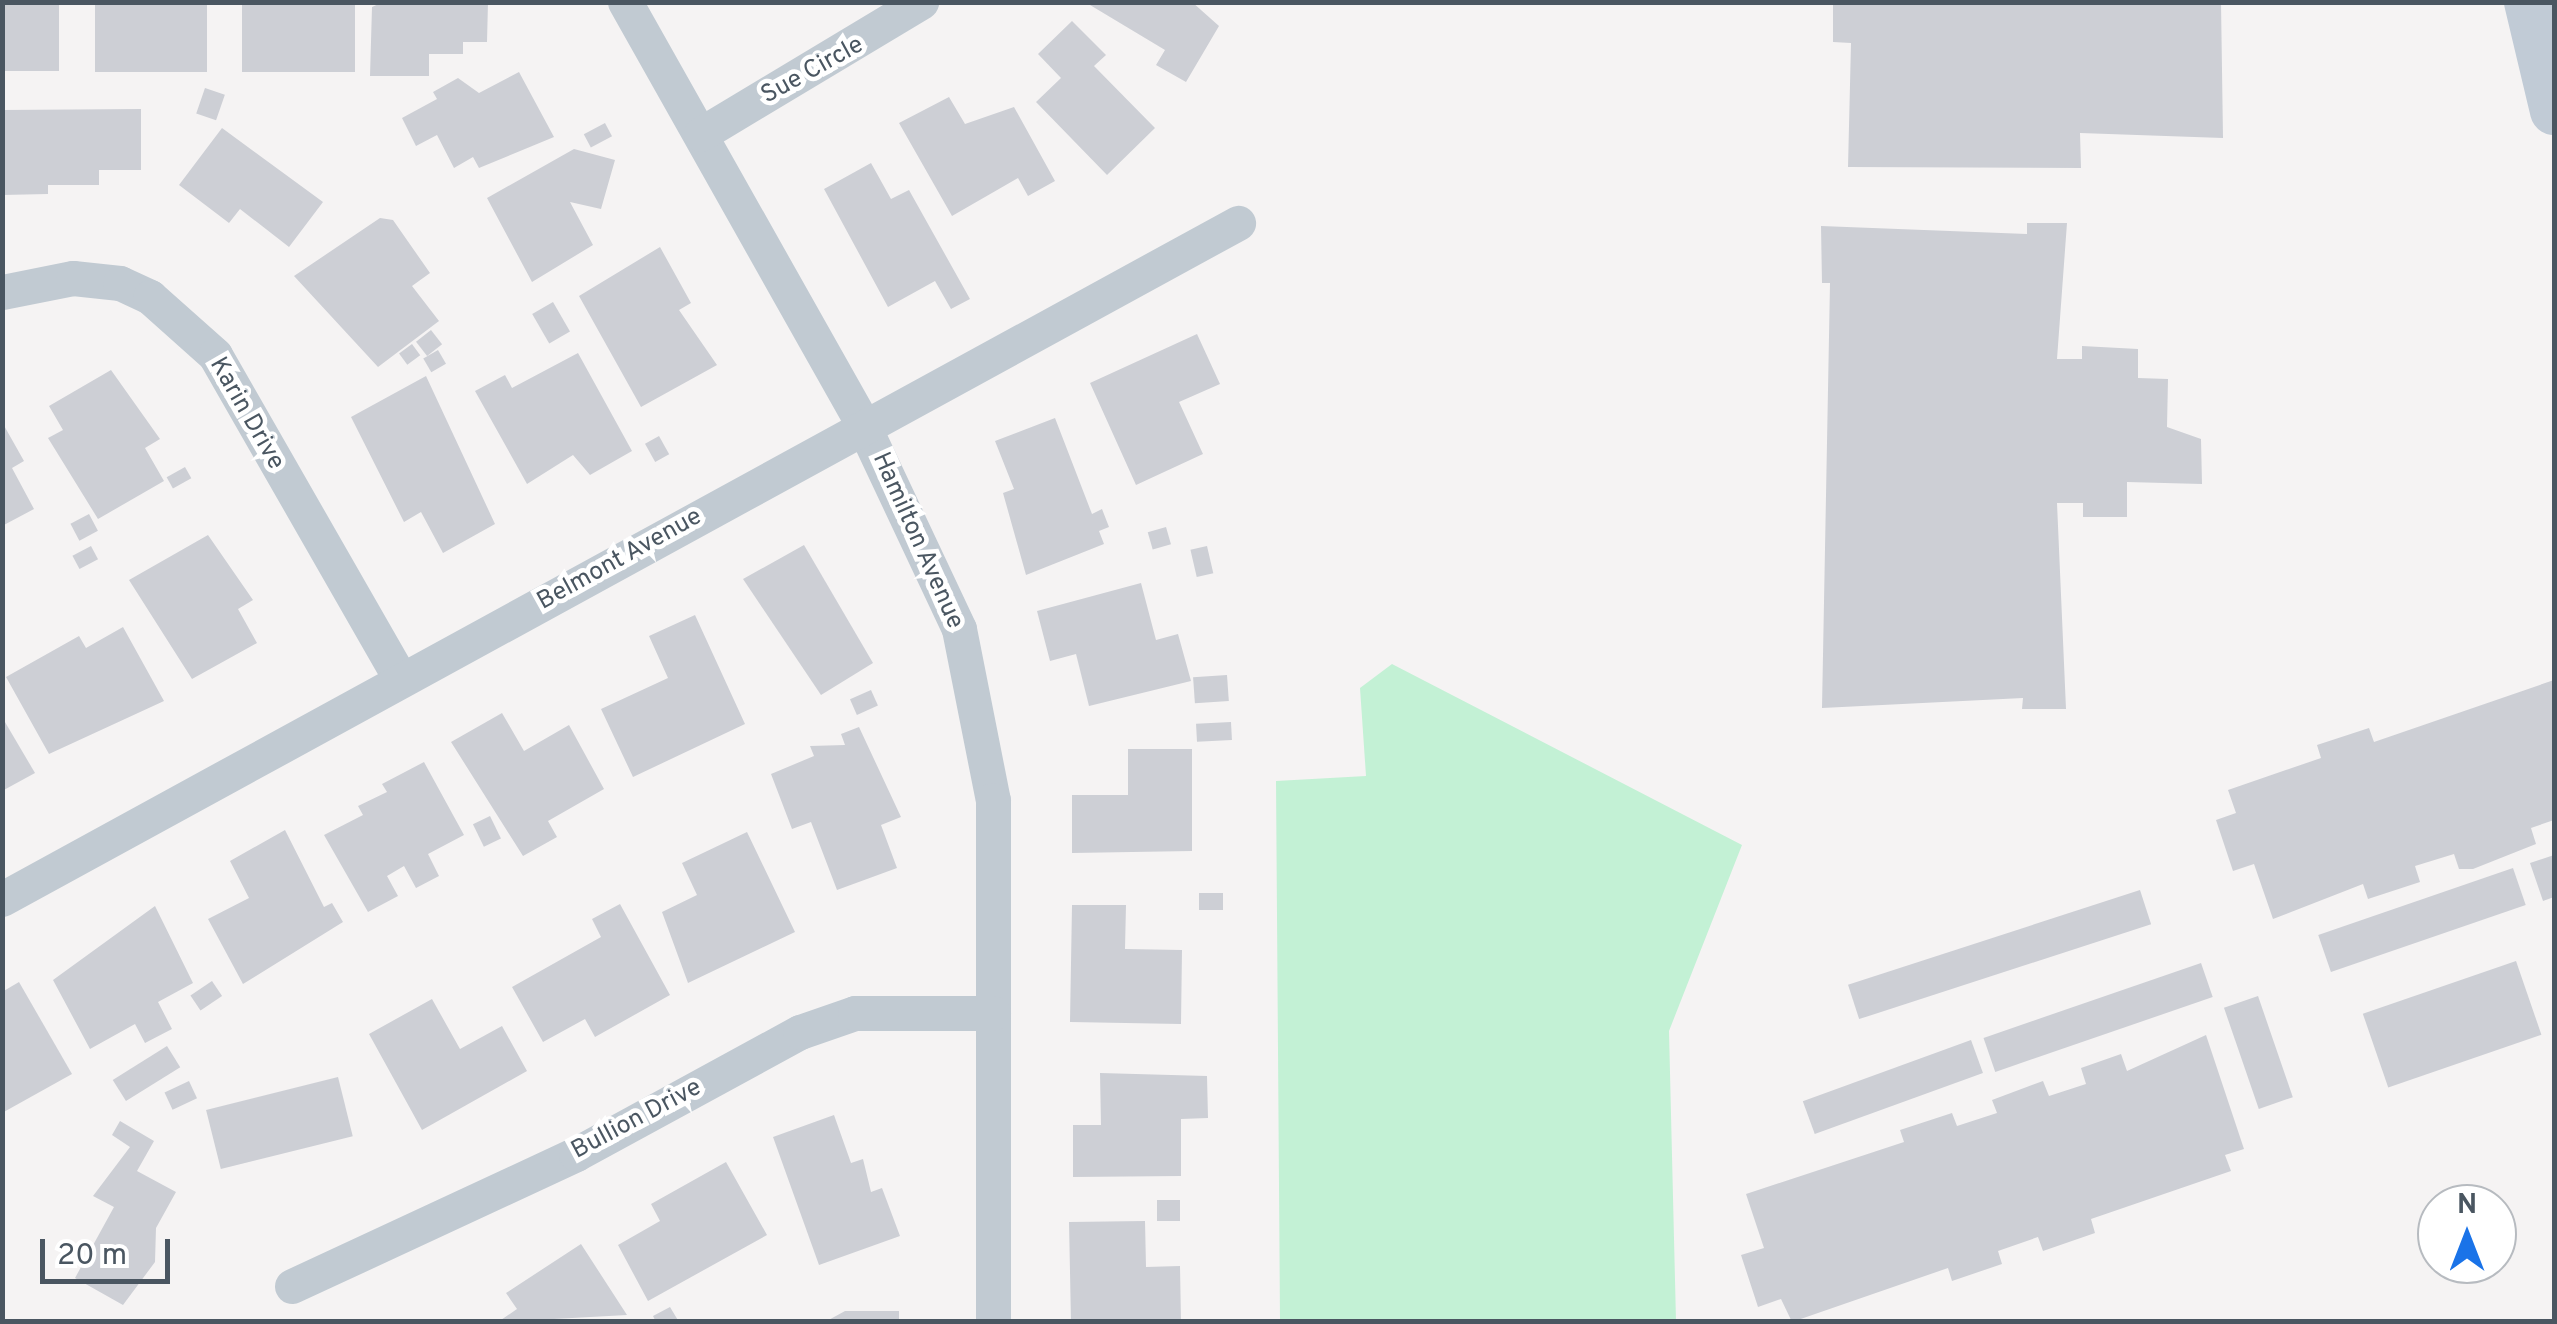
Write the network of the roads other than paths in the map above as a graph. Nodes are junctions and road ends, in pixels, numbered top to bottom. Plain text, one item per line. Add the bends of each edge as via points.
1 (626, 2) edge
2 (921, 2) edge
3 (2528, 2) edge
4 (2554, 111) edge
5 (701, 134) junction
6 (1238, 222) dead end
7 (2, 292) edge
8 (864, 427) junction
9 (400, 678) junction
10 (2, 899) edge
11 (994, 1013) junction
12 (292, 1286) dead end
13 (994, 1322) edge

1 - 5 street, Hamilton Avenue
2 - 5 street, Sue Circle
3 - 4 street
5 - 8 street, Hamilton Avenue
6 - 8 street, Belmont Avenue
7 - 9 street, Karin Drive via 73,278 120,284 150,297 215,355
8 - 9 street, Belmont Avenue
8 - 11 street, Hamilton Avenue via 959,629 984,728
9 - 10 street, Belmont Avenue
11 - 12 street, Bullion Drive via 913,1007 800,1032 576,1154
11 - 13 street, Hamilton Avenue

